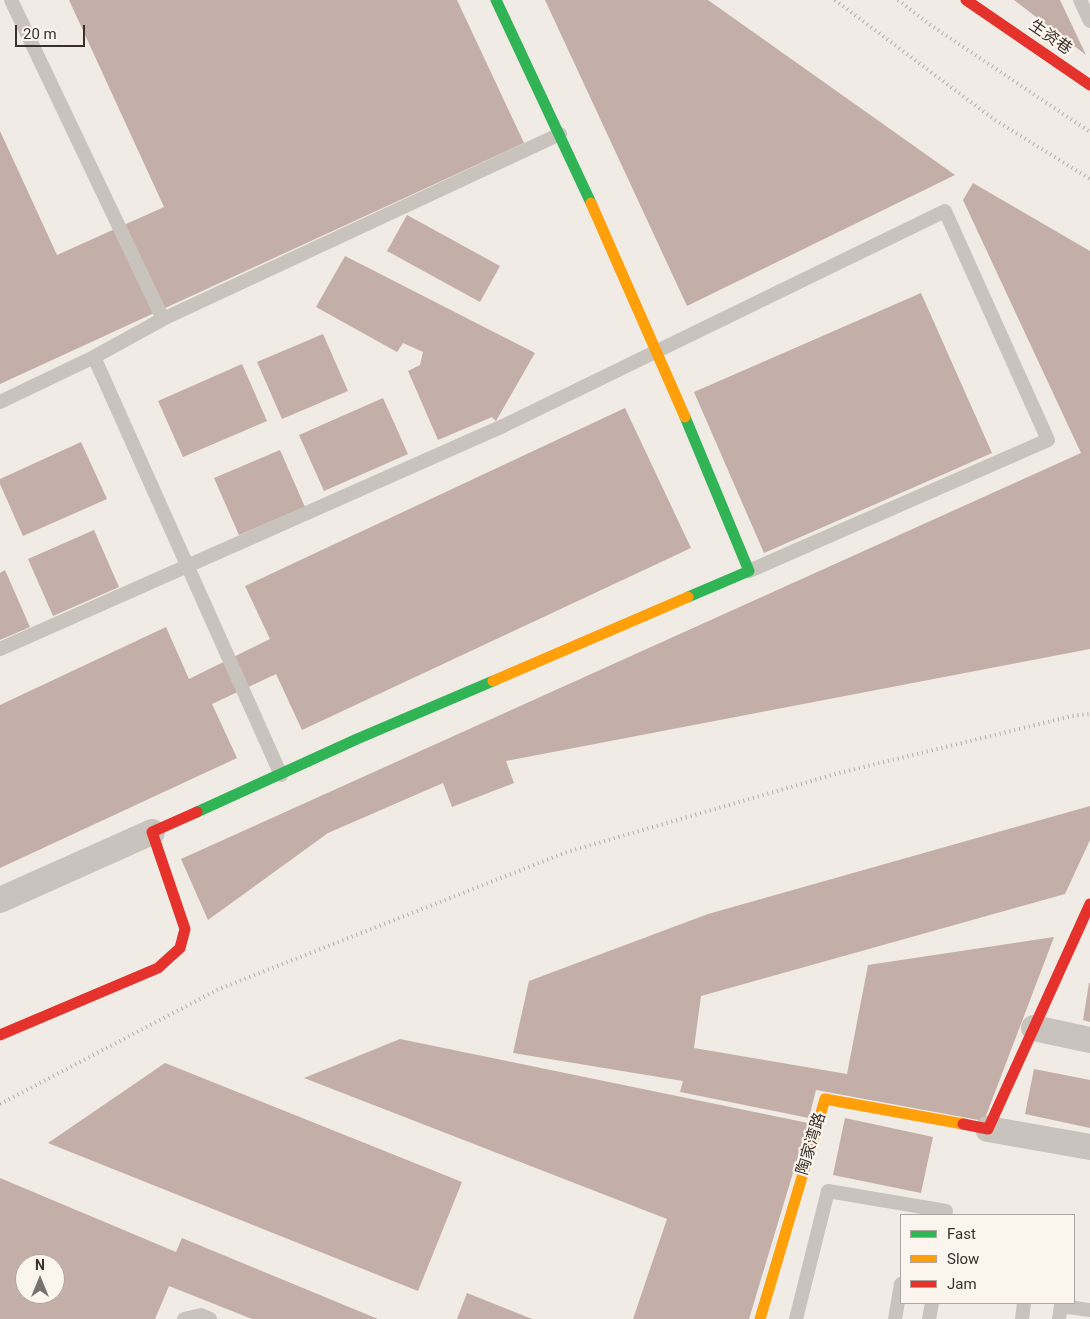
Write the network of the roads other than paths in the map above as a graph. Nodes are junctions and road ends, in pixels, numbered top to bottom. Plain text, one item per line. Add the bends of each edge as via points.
1 (12, 0) edge
2 (496, 0) edge
3 (966, 0) edge
4 (1080, 0) edge
5 (1090, 22) edge
6 (1090, 85) edge
7 (560, 134) junction
8 (163, 319) junction
9 (658, 352) junction
10 (94, 357) junction
11 (0, 402) edge
12 (187, 566) junction
13 (749, 571) junction
14 (0, 649) edge
15 (281, 775) junction
16 (152, 832) junction
17 (0, 900) edge
18 (1089, 907) edge
19 (1034, 1028) junction
20 (0, 1036) edge
21 (1090, 1040) edge
22 (988, 1129) junction
23 (1090, 1148) edge
24 (914, 1210) edge
25 (946, 1214) edge
26 (900, 1290) edge
27 (932, 1304) edge
28 (1024, 1304) edge
29 (1060, 1309) edge
30 (1090, 1310) edge
31 (184, 1319) edge
32 (210, 1319) edge
33 (760, 1319) edge
34 (796, 1319) edge
35 (895, 1319) edge
36 (929, 1319) edge
37 (1022, 1319) edge

1 - 8 lane
2 - 7 street
3 - 6 street, 生资巷
4 - 5 lane
7 - 8 lane
7 - 9 street
8 - 10 lane
9 - 12 lane via 503,426
9 - 13 street
9 - 13 lane via 945,211 1048,440
10 - 11 lane
10 - 12 lane
12 - 14 lane
12 - 15 lane
13 - 15 street via 357,739
15 - 16 street
16 - 17 street
16 - 20 street via 185,929 180,948 158,968
18 - 19 street
19 - 21 street
19 - 22 street
22 - 23 street, 陶家湾路
22 - 33 street, 陶家湾路 via 826,1099
24 - 25 lane via 946,1210
24 - 34 lane via 828,1191
26 - 35 lane
27 - 36 lane
28 - 37 lane
29 - 30 lane
31 - 32 lane via 201,1316

